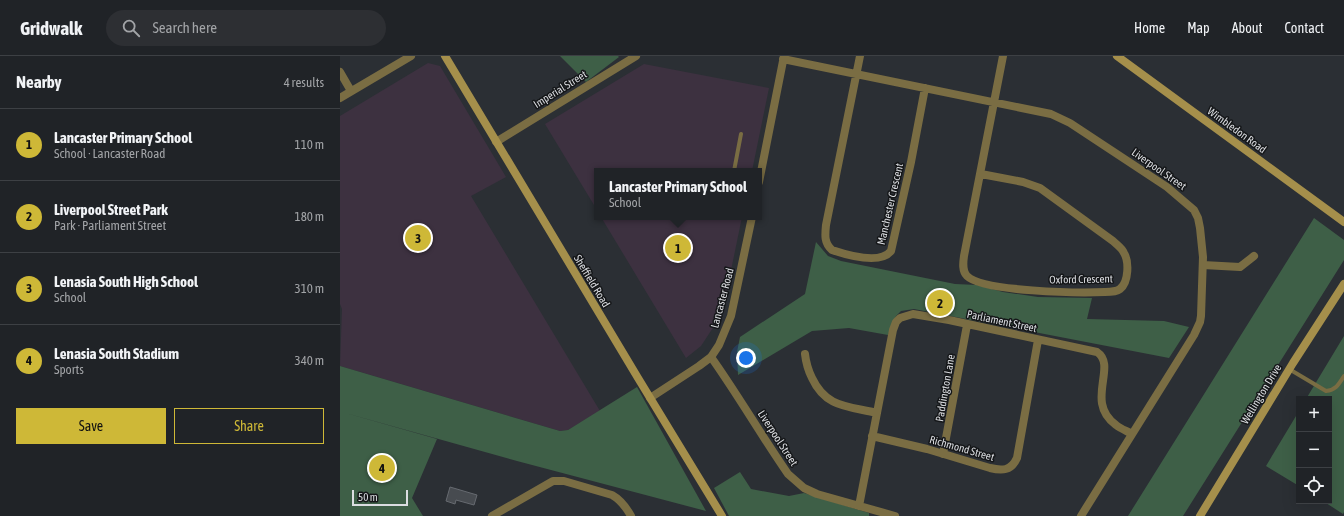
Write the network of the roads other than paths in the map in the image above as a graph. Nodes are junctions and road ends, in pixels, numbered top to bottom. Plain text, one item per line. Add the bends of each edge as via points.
1 (410, 56) edge
2 (445, 56) edge
3 (636, 56) edge
4 (860, 56) edge
5 (1003, 56) edge
6 (1117, 56) edge
7 (784, 58) edge
8 (340, 72) edge
9 (856, 73) junction
10 (925, 88) junction
11 (351, 91) junction
12 (340, 98) edge
13 (993, 102) junction
14 (741, 134) dead end
15 (496, 142) junction
16 (735, 168) edge
17 (762, 168) edge
18 (980, 174) junction
19 (751, 220) edge
20 (1344, 222) edge
21 (1254, 256) dead end
22 (1203, 265) junction
23 (1344, 284) edge
24 (967, 325) junction
25 (1038, 340) junction
26 (805, 354) dead end
27 (711, 357) junction
28 (1289, 369) junction
29 (1344, 376) edge
30 (650, 398) junction
31 (877, 412) junction
32 (1132, 434) junction
33 (872, 436) junction
34 (943, 454) junction
35 (859, 506) junction
36 (1202, 515) edge
37 (492, 516) edge
38 (631, 516) edge
39 (722, 516) edge
40 (895, 516) edge
41 (1081, 516) edge

1 - 11 street
2 - 15 street, Sheffield Road
3 - 15 street, Imperial Street
4 - 9 street
5 - 13 street, Oxford Crescent
6 - 20 street, Wimbledon Road
7 - 9 street, Liverpool Street
7 - 17 street
8 - 11 street
9 - 10 street, Liverpool Street
9 - 10 street, Manchester Crescent via 825,233 828,247 839,252 873,259 884,257 892,251
10 - 13 street, Liverpool Street
11 - 12 street
13 - 18 street, Oxford Crescent
13 - 22 street, Liverpool Street via 1061,118 1167,187 1194,210 1198,218
14 - 16 lane
15 - 30 street, Sheffield Road
18 - 18 street, Oxford Crescent via 1040,188 1101,232 1125,254 1127,273 1124,285 1116,291 1105,292 1047,291 995,286 979,283 968,277 964,273 963,262
19 - 27 street, Lancaster Road via 731,316
21 - 22 street via 1240,267
22 - 32 street, Liverpool Street via 1201,316 1198,328
23 - 28 street, Wellington Drive
24 - 25 street, Parliament Street
24 - 31 street, Parliament Street via 913,314 900,318 894,330
24 - 34 street, Paddington Lane
25 - 32 street, Parliament Street via 1091,350 1101,355 1104,365 1100,395 1102,408 1115,425
25 - 34 street, Richmond Street via 1014,464 1007,470 999,470
26 - 31 street via 808,370 826,398 843,405
27 - 30 street, Lancaster Road
27 - 35 street, Liverpool Street via 794,481 817,494
28 - 29 lane via 1326,391 1334,389
28 - 36 street, Wellington Drive
30 - 39 street, Sheffield Road
31 - 33 street, Parliament Street
32 - 41 street, Liverpool Street
33 - 34 street, Richmond Street
33 - 35 street, Parliament Street
35 - 40 street, Liverpool Street
37 - 38 street via 548,484 559,481 612,495 622,502

